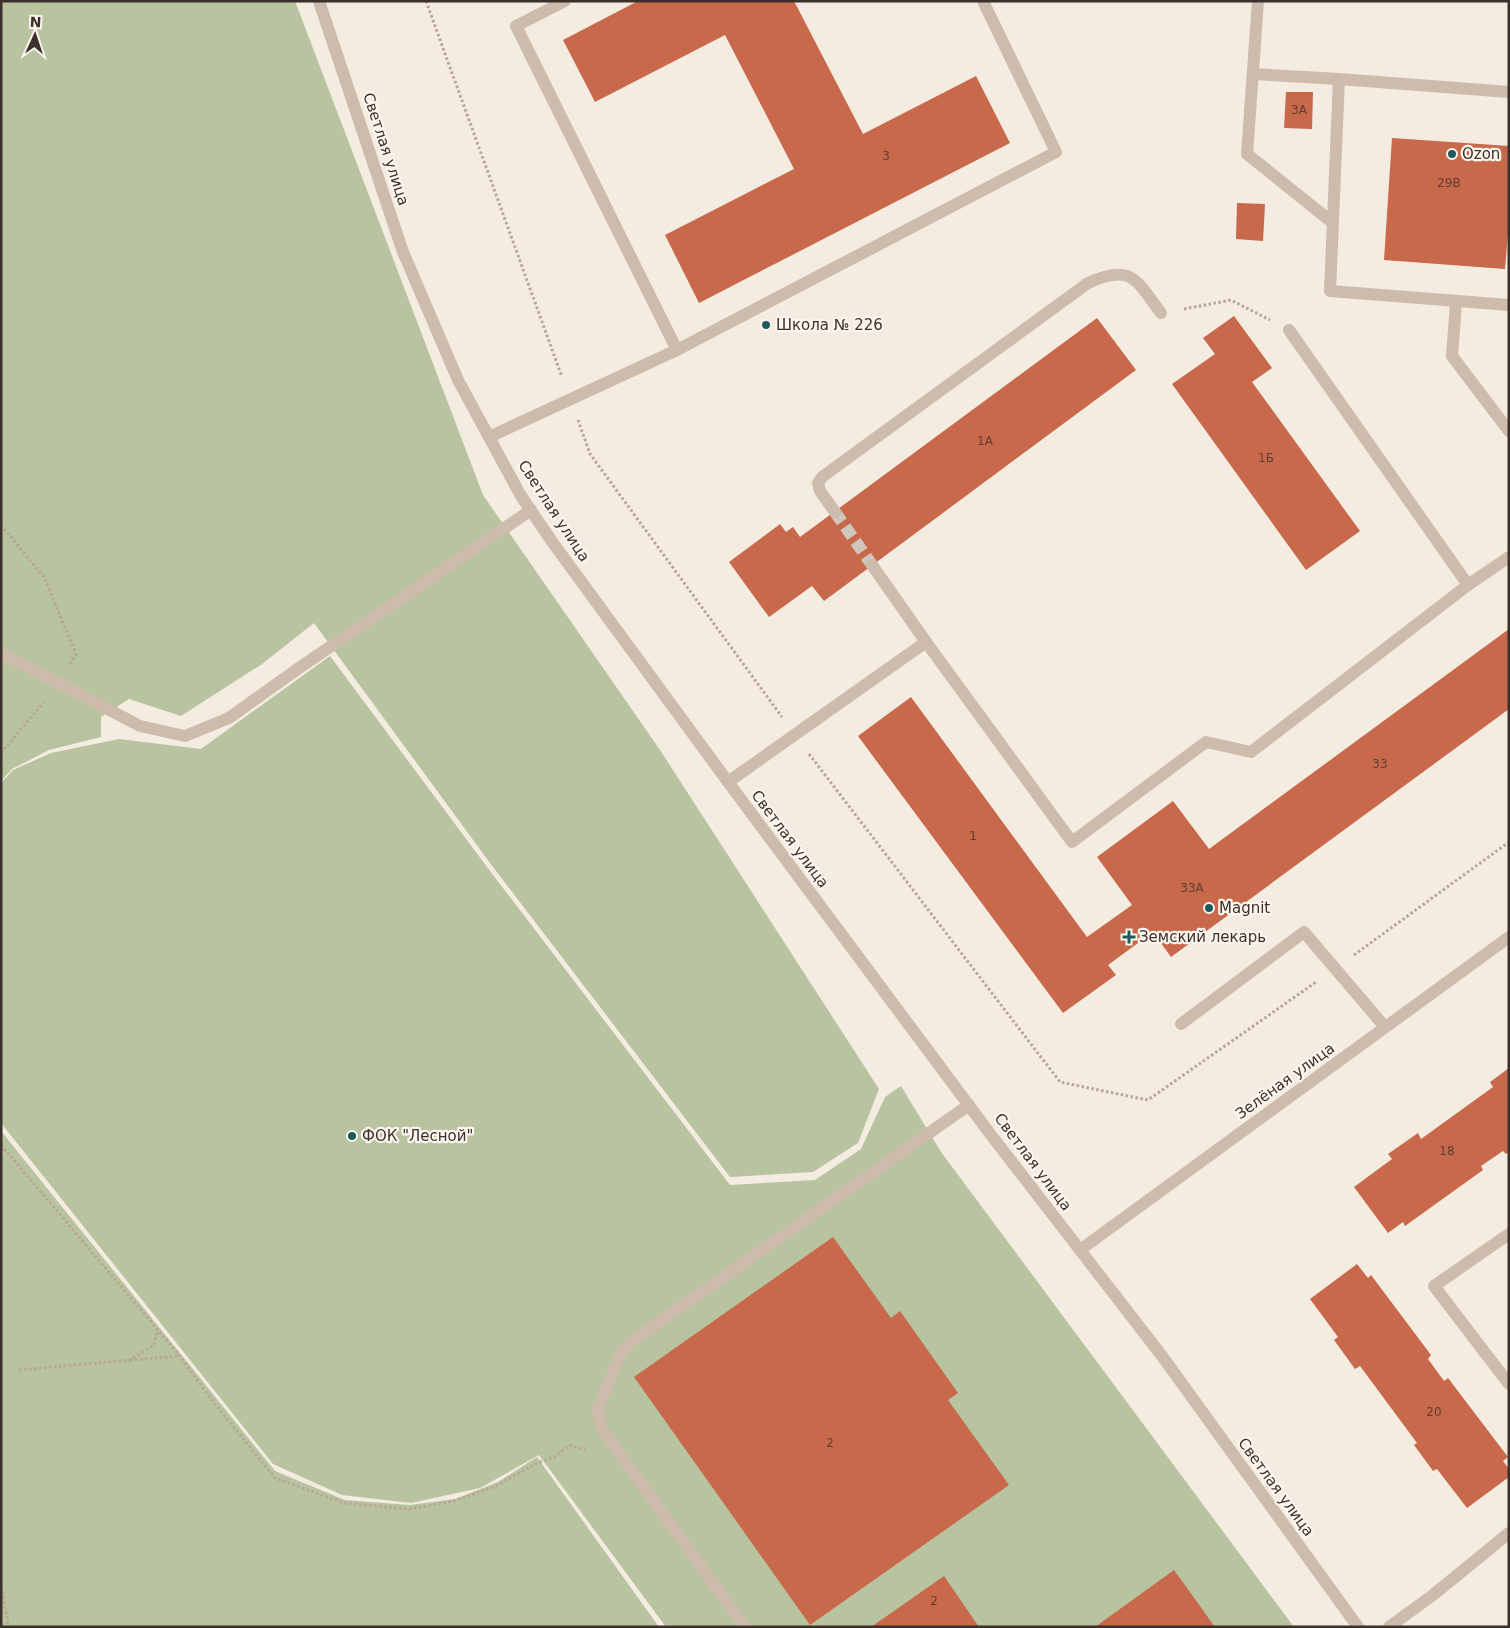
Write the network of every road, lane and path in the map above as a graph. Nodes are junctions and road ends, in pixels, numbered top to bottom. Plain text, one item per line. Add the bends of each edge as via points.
1 (319, 1) edge
2 (426, 1) edge
3 (565, 1) edge
4 (983, 1) edge
5 (1258, 1) edge
6 (1253, 74) junction
7 (1339, 79) junction
8 (1509, 92) edge
9 (1333, 223) junction
10 (1456, 302) junction
11 (1509, 305) edge
12 (1161, 313) joint
13 (1289, 330) joint
14 (677, 350) junction
15 (570, 399) junction
16 (1509, 431) edge
17 (489, 437) junction
18 (531, 510) junction
19 (835, 512) tunnel mouth
20 (1, 525) edge
21 (1509, 558) edge
22 (872, 565) tunnel mouth
23 (1468, 586) junction
24 (926, 642) junction
25 (1, 653) edge
26 (59, 684) junction
27 (795, 735) junction
28 (1, 753) edge
29 (728, 782) junction
30 (1509, 937) edge
31 (1181, 1024) dead end
32 (1385, 1028) junction
33 (1148, 1100) dead end
34 (969, 1106) junction
35 (1, 1145) edge
36 (1509, 1234) edge
37 (1080, 1250) junction
38 (157, 1330) junction
39 (180, 1356) junction
40 (130, 1360) junction
41 (19, 1370) dead end
42 (1509, 1384) edge
43 (594, 1453) dead end
44 (1509, 1533) edge
45 (1, 1587) edge
46 (9, 1627) edge
47 (745, 1627) edge
48 (1358, 1627) edge
49 (1389, 1627) edge

1 - 17 street, Светлая улица via 403,252 458,380
2 - 15 path
3 - 14 street via 516,26
4 - 14 street via 1056,152
5 - 6 street
6 - 7 street
6 - 9 street via 1247,154
7 - 8 street
7 - 9 street
9 - 10 street via 1330,291
10 - 11 street
10 - 16 street via 1452,356
12 - 13 path via 1231,300
12 - 19 street via 1136,280 1122,274 1105,275 1088,283 822,478 818,483 820,491
13 - 23 street
14 - 15 street
15 - 17 street
15 - 27 path via 590,454
17 - 18 street, Светлая улица
18 - 26 street via 229,718 185,736 140,726
18 - 29 street, Светлая улица
20 - 26 path via 44,576 76,654
21 - 23 street
22 - 24 street
23 - 24 street via 1252,752 1206,742 1072,842
24 - 27 street
25 - 26 street
26 - 28 path
27 - 29 street
27 - 33 path via 1060,1082
29 - 34 street, Светлая улица
30 - 32 street, Зелёная улица
31 - 32 street via 1304,932
32 - 37 street, Зелёная улица
34 - 37 street, Светлая улица
34 - 47 street via 632,1341 619,1356 598,1409 601,1428
35 - 38 path
36 - 42 street via 1434,1286
37 - 48 street, Светлая улица via 1162,1356
38 - 39 path
38 - 40 path via 154,1345
39 - 40 path
39 - 43 path via 276,1478 344,1503 410,1509 454,1502 494,1487 556,1456 569,1445
40 - 41 path
44 - 49 street
45 - 46 path

